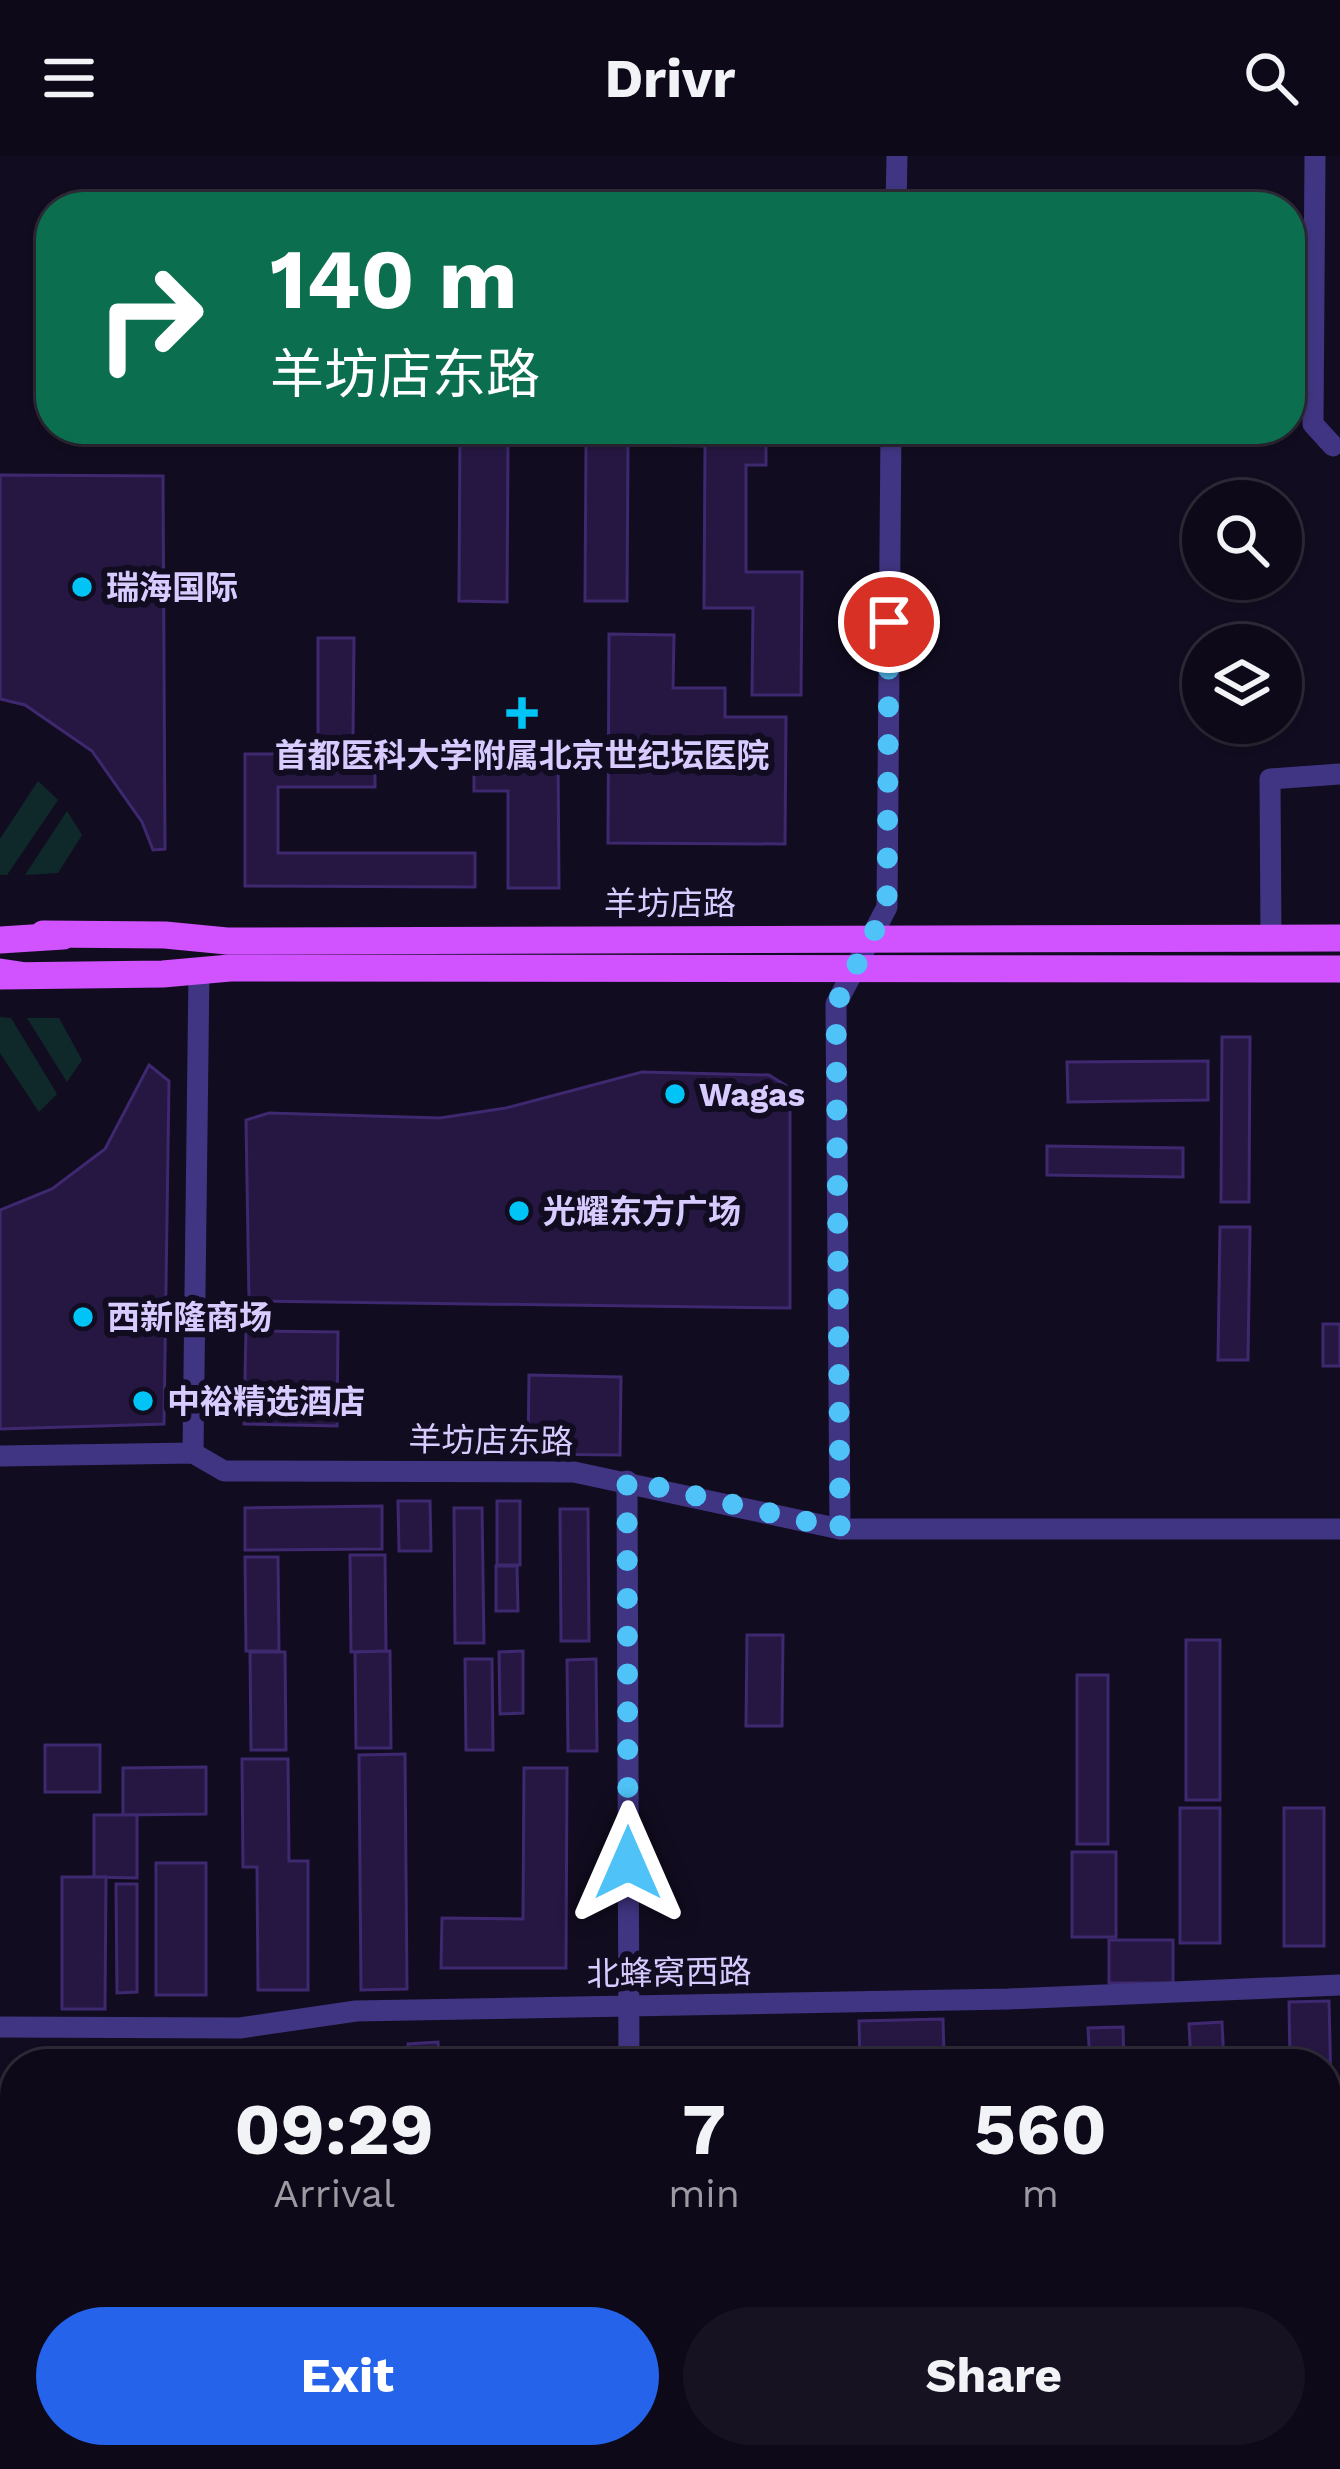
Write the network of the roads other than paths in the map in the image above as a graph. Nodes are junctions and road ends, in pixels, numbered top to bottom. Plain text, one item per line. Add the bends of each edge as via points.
1 (897, 156) edge
2 (1315, 156) edge
3 (896, 192) edge
4 (891, 444) edge
5 (1338, 451) edge
6 (1340, 773) edge
7 (0, 935) edge
8 (1271, 938) junction
9 (1340, 938) edge
10 (868, 940) junction
11 (855, 968) junction
12 (1340, 969) edge
13 (199, 971) junction
14 (7, 974) edge
15 (193, 1454) junction
16 (0, 1456) edge
17 (627, 1480) junction
18 (1340, 1528) edge
19 (840, 1529) junction
20 (1340, 1985) edge
21 (629, 2007) junction
22 (0, 2027) edge
23 (629, 2049) edge

1 - 3 street
2 - 5 street via 1313,424
4 - 10 street via 887,907
6 - 8 street via 1270,779
7 - 10 main road, 羊坊店路, bridge
8 - 9 main road, 羊坊店路
8 - 10 main road, 羊坊店路
10 - 11 street
11 - 12 main road, 羊坊店路
11 - 13 main road, 羊坊店路
11 - 19 street via 836,1004
13 - 14 main road, 羊坊店路
13 - 15 street
15 - 16 street, 羊坊店东路
15 - 17 street, 羊坊店东路 via 224,1472 574,1472
17 - 19 street, 羊坊店东路
17 - 21 street
18 - 19 street, 羊坊店东路
20 - 21 street, 北蜂窝西路
21 - 22 street, 北蜂窝西路 via 356,2011 240,2028
21 - 23 street

